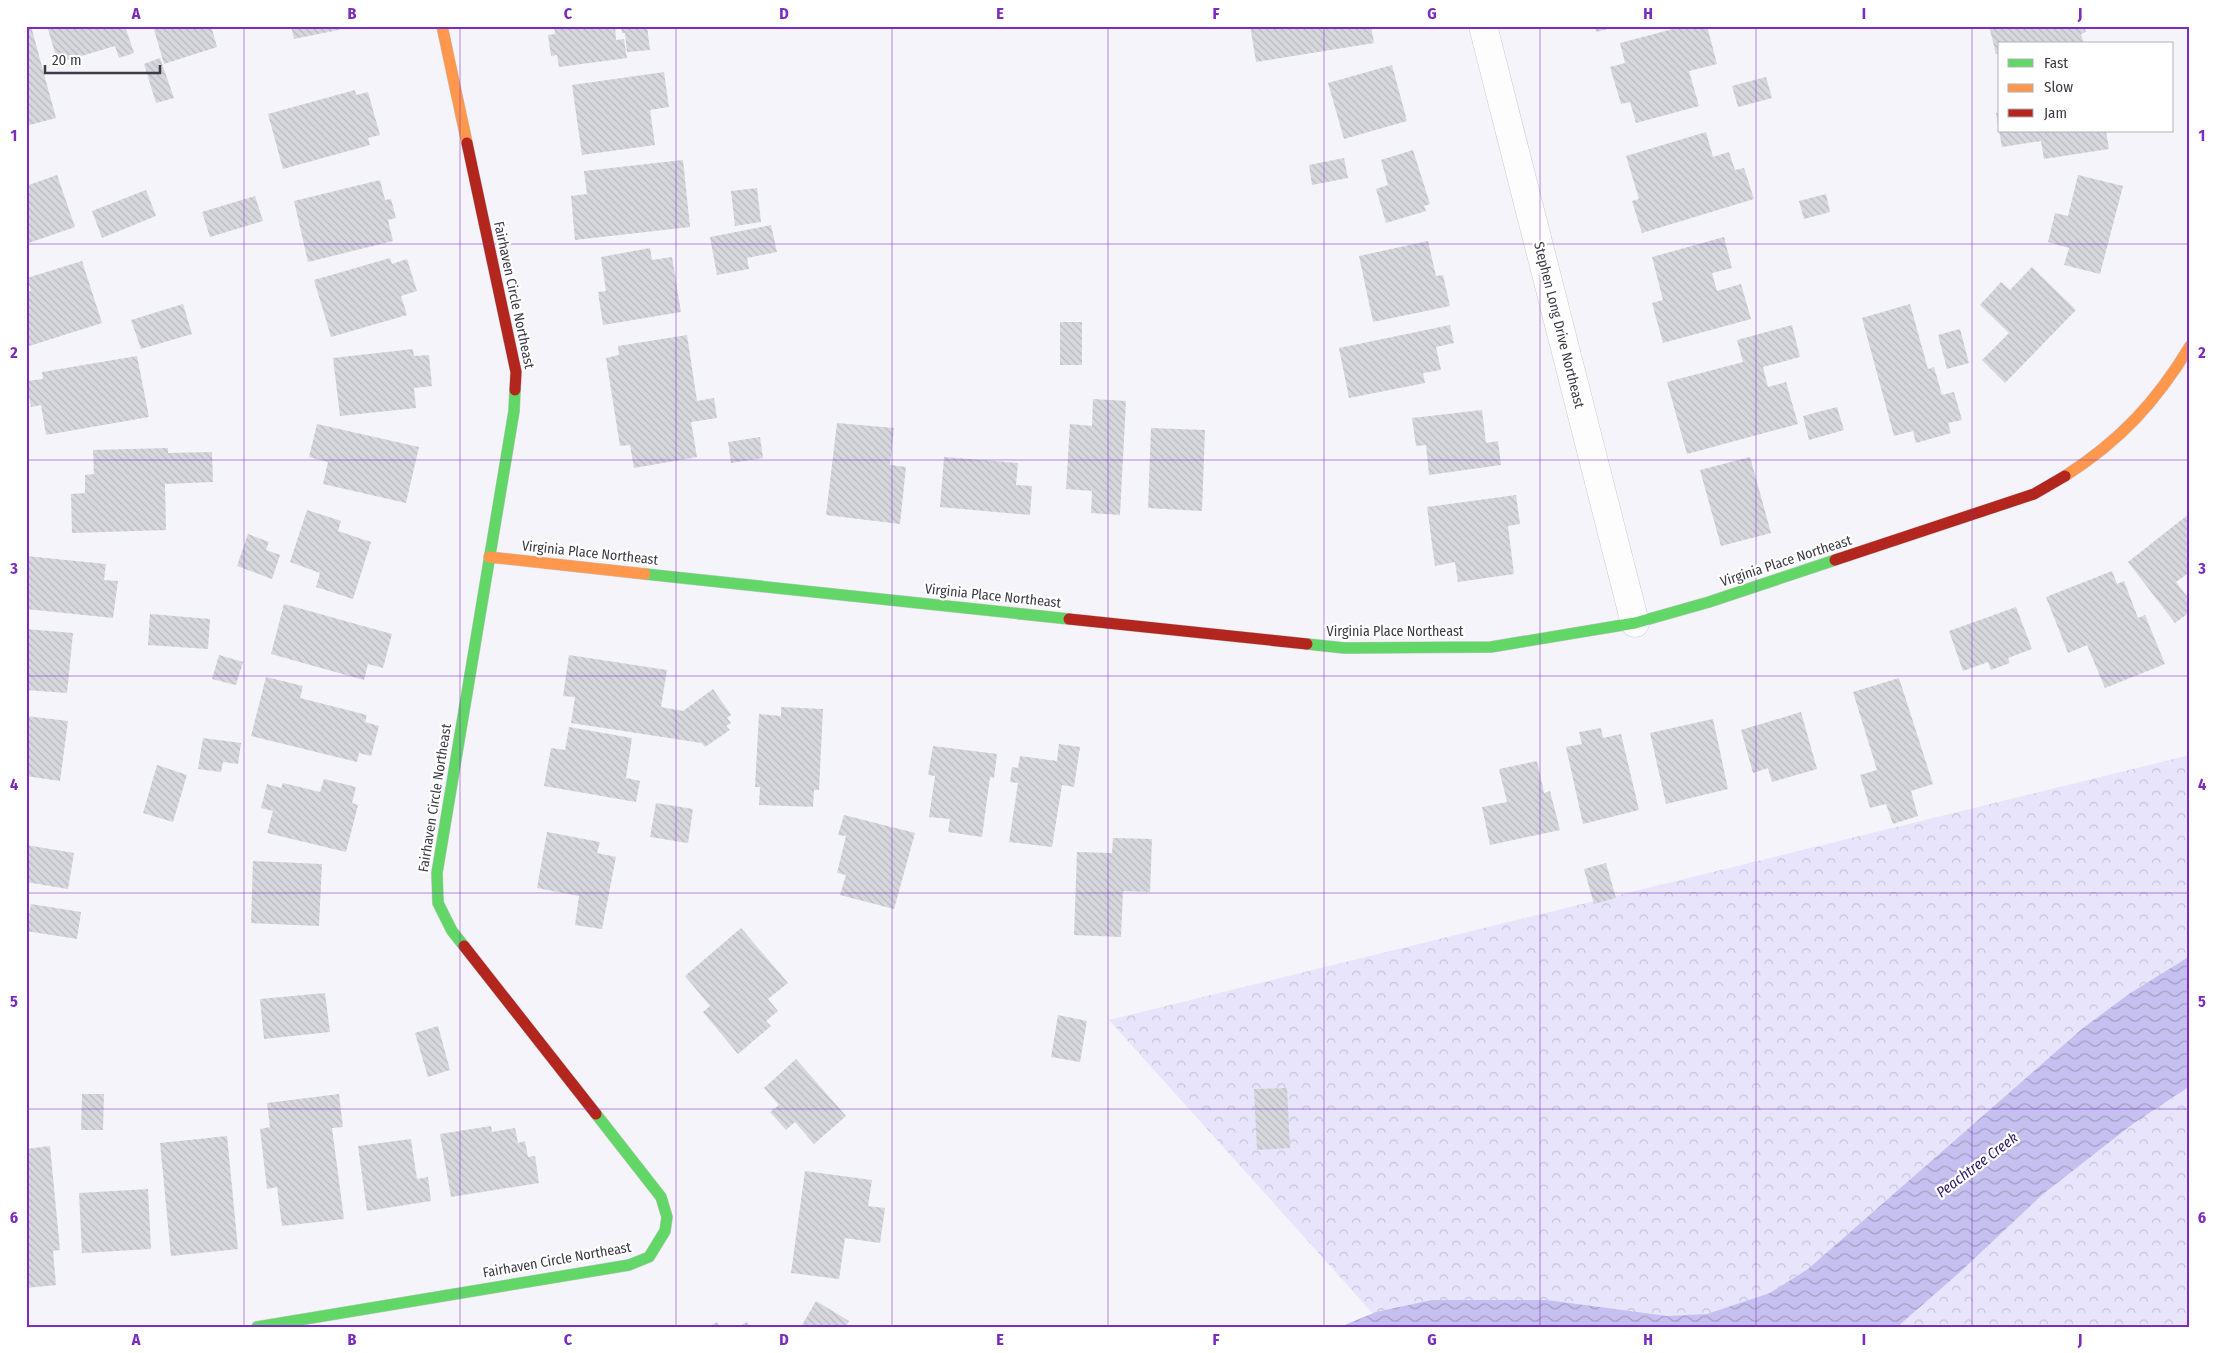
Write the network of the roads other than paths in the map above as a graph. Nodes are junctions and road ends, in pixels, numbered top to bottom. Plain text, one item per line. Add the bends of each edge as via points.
1 (442, 26) edge
2 (1483, 26) edge
3 (2190, 346) edge
4 (489, 557) junction
5 (1635, 623) junction
6 (257, 1327) edge

1 - 4 street, Fairhaven Circle Northeast via 516,372 514,411
2 - 5 street, Stephen Long Drive Northeast
3 - 5 street, Virginia Place Northeast via 2173,376 2147,409 2114,442 2076,471 2034,494 1709,602
4 - 5 street, Virginia Place Northeast via 1344,648 1491,646
4 - 6 street, Fairhaven Circle Northeast via 437,873 438,903 452,931 661,1197 667,1217 665,1231 649,1257 629,1265

